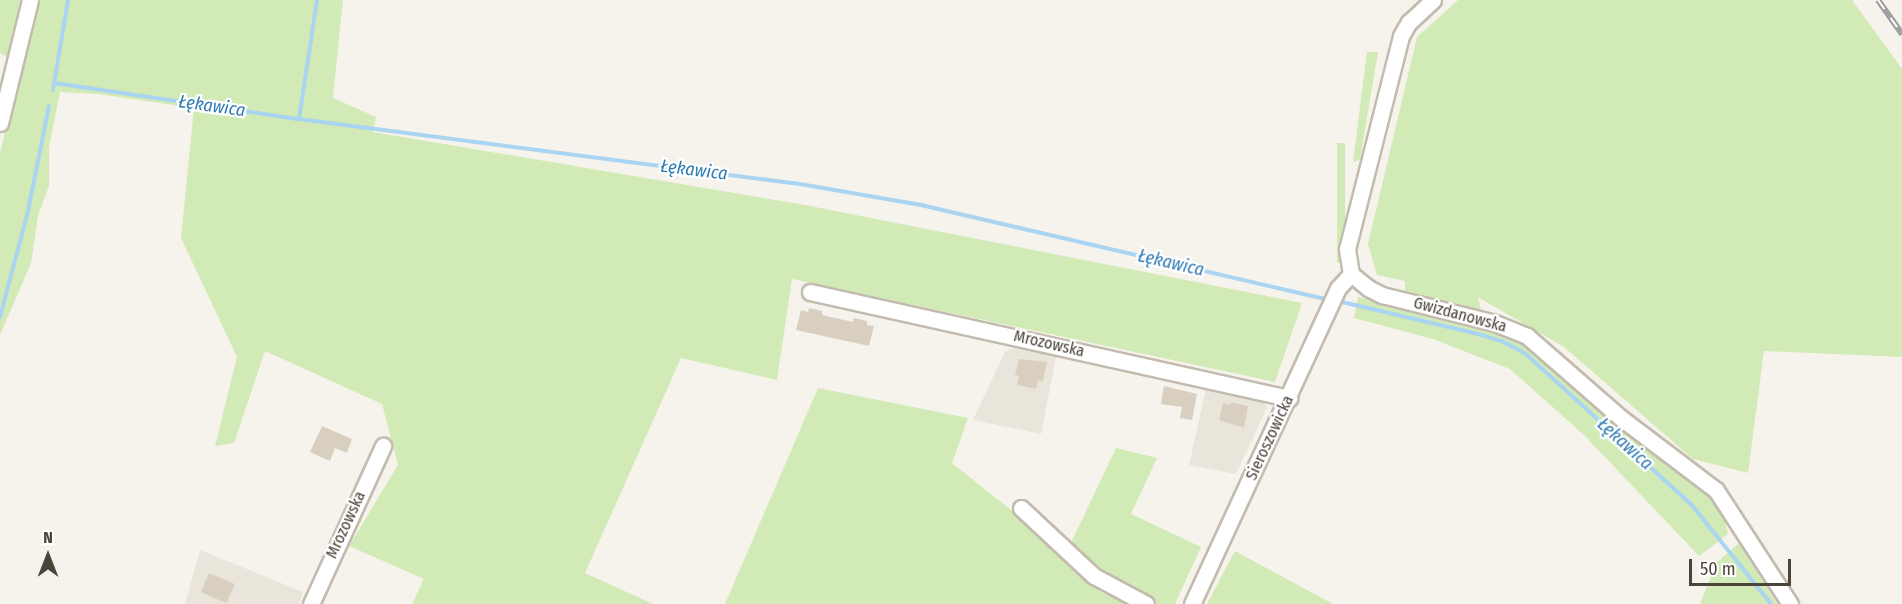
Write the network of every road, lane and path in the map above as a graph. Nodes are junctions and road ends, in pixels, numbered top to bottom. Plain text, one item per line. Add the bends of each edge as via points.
1 (30, 0) edge
2 (1433, 0) edge
3 (0, 123) edge
4 (1351, 274) junction
5 (810, 292) dead end
6 (1289, 398) junction
7 (383, 446) dead end
8 (1021, 508) dead end
9 (310, 604) edge
10 (1146, 604) edge
11 (1192, 604) edge
12 (1790, 604) edge

1 - 3 street
2 - 4 street via 1409,22 1401,36 1347,249
4 - 6 street, Sieroszowicka via 1338,288
4 - 12 street, Gwizdanowska via 1382,295 1495,323 1527,336 1621,418 1716,490
5 - 6 street, Mrozowska
6 - 11 street, Sieroszowicka
7 - 9 street, Mrozowska
8 - 10 street via 1094,576

